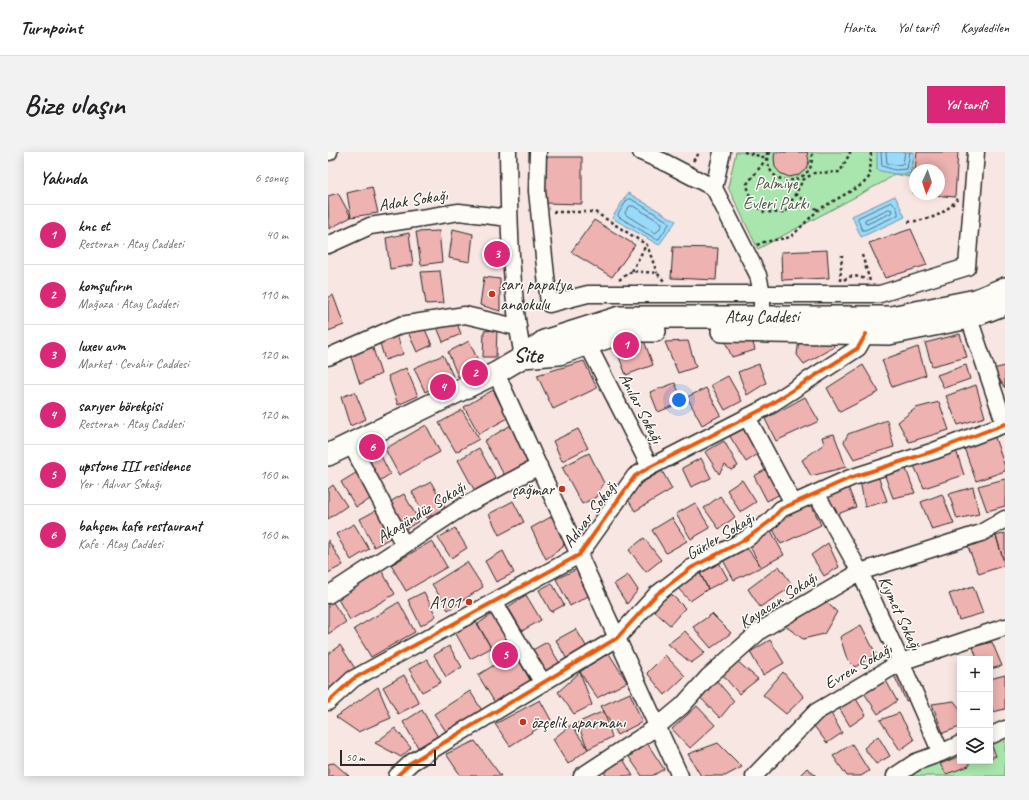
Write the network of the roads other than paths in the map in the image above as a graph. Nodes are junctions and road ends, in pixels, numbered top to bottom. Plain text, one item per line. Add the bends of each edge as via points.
1 (508, 152) edge
2 (538, 152) edge
3 (641, 152) edge
4 (722, 152) edge
5 (976, 152) edge
6 (714, 188) junction
7 (508, 218) junction
8 (328, 245) edge
9 (1005, 288) edge
10 (762, 293) junction
11 (1005, 304) edge
12 (969, 318) junction
13 (762, 324) junction
14 (517, 326) junction
15 (866, 334) junction
16 (588, 345) junction
17 (328, 357) edge
18 (523, 357) junction
19 (496, 373) junction
20 (747, 417) junction
21 (1005, 425) edge
22 (351, 444) junction
23 (328, 456) edge
24 (539, 466) junction
25 (650, 467) junction
26 (816, 493) junction
27 (793, 503) junction
28 (1005, 519) edge
29 (404, 545) junction
30 (579, 555) junction
31 (860, 572) junction
32 (328, 595) edge
33 (494, 602) junction
34 (1005, 627) edge
35 (617, 638) junction
36 (901, 662) junction
37 (543, 683) junction
38 (328, 702) edge
39 (658, 726) junction
40 (1005, 729) edge
41 (993, 735) edge
42 (957, 745) edge
43 (941, 753) junction
44 (397, 776) edge
45 (582, 776) edge
46 (680, 776) edge
47 (754, 776) edge
48 (895, 776) edge

1 - 7 street
2 - 10 street via 536,190 549,304 588,294
3 - 6 street
4 - 6 street
5 - 10 street via 967,267 880,294
6 - 10 street via 758,275
7 - 8 street, Adak Sokağı via 459,212 370,226
7 - 14 street
9 - 13 main road, Atay Caddesi via 976,300 891,317
10 - 13 street
11 - 12 main road, Atay Caddesi
12 - 15 main road, Atay Caddesi via 889,334
12 - 21 street
13 - 15 main road, Atay Caddesi
13 - 16 main road, Atay Caddesi via 627,331
13 - 18 main road, Atay Caddesi via 620,317 544,341
14 - 17 street via 465,315 401,325
14 - 18 street
15 - 20 street, Adıvar Sokağı via 858,348
16 - 18 main road, Atay Caddesi via 559,354
16 - 25 street, Anılar Sokağı
18 - 19 main road, Atay Caddesi
19 - 22 main road, Atay Caddesi
19 - 24 street
20 - 25 street, Adıvar Sokağı
20 - 27 street
21 - 26 street, Gürler Sokağı via 850,478
22 - 23 main road, Atay Caddesi
22 - 29 street
24 - 29 street, Akagündüz Sokağı via 464,506
24 - 30 street
25 - 30 street, Adıvar Sokağı via 635,476
26 - 27 street, Gürler Sokağı
26 - 31 street, Kıymet Sokağı
27 - 35 street, Gürler Sokağı via 781,509 770,522 746,539 691,568 656,594
28 - 31 street, Kayacan Sokağı via 981,533
29 - 32 street, Akagündüz Sokağı
30 - 33 street, Adıvar Sokağı
30 - 35 street
31 - 36 street, Kıymet Sokağı
31 - 39 street, Kayacan Sokağı via 761,630
33 - 37 street
33 - 38 street, Adıvar Sokağı via 353,679
34 - 36 street, Evren Sokağı
35 - 37 street, Gürler Sokağı
35 - 39 street
36 - 43 street, Kıymet Sokağı
36 - 47 street, Evren Sokağı via 816,712
37 - 44 street, Gürler Sokağı via 412,762
39 - 45 street, Kayacan Sokağı
39 - 46 street
40 - 41 street
42 - 43 street
43 - 48 street via 916,762

